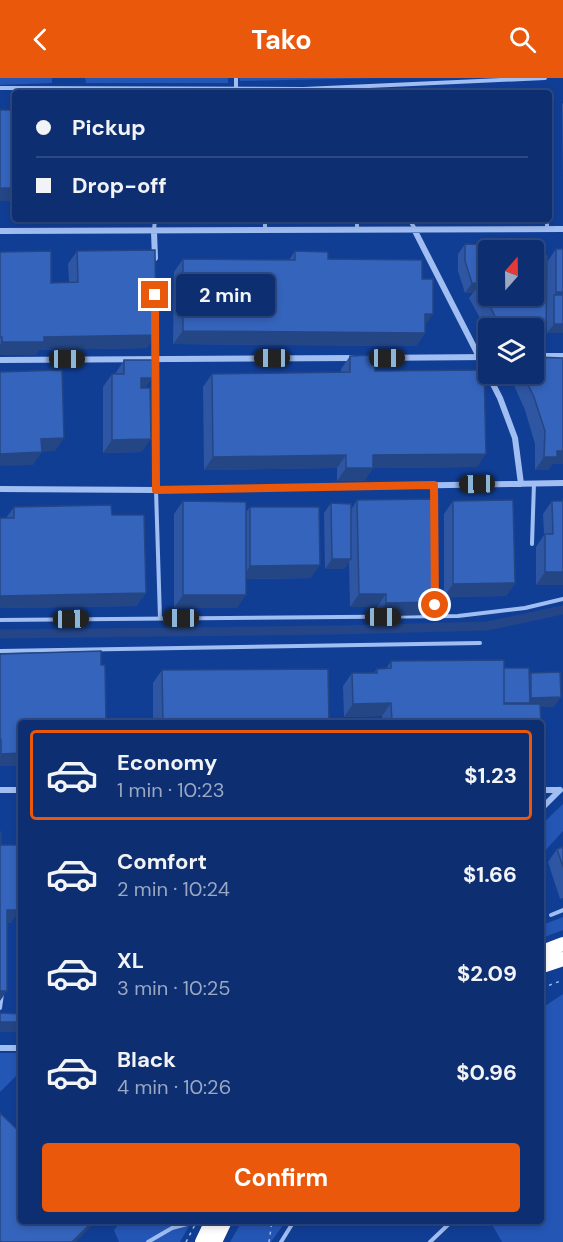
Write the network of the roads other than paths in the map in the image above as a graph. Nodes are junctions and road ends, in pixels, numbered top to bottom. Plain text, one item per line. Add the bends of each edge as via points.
1 (236, 78) edge
2 (544, 78) edge
3 (0, 88) edge
4 (236, 89) junction
5 (154, 222) edge
6 (265, 222) edge
7 (357, 222) edge
8 (411, 222) edge
9 (547, 222) edge
10 (547, 229) junction
11 (563, 229) edge
12 (0, 231) edge
13 (265, 231) junction
14 (357, 231) junction
15 (416, 231) junction
16 (154, 232) junction
17 (155, 266) edge
18 (156, 324) edge
19 (478, 353) edge
20 (544, 356) edge
21 (563, 356) edge
22 (478, 357) edge
23 (156, 359) junction
24 (0, 360) edge
25 (493, 384) edge
26 (534, 483) junction
27 (563, 483) edge
28 (521, 484) junction
29 (434, 485) junction
30 (0, 489) edge
31 (156, 490) junction
32 (434, 507) edge
33 (532, 544) dead end
34 (563, 599) edge
35 (159, 618) junction
36 (0, 620) edge
37 (480, 643) dead end
38 (0, 651) edge
39 (561, 789) edge
40 (0, 790) edge
41 (18, 790) edge
42 (544, 790) edge
43 (544, 806) edge
44 (563, 910) edge
45 (551, 915) dead end
46 (563, 944) edge
47 (544, 951) edge
48 (563, 959) edge
49 (544, 965) edge
50 (3, 985) edge
51 (0, 1008) edge
52 (0, 1048) edge
53 (18, 1048) edge
54 (187, 1224) dead end
55 (211, 1224) edge
56 (224, 1224) edge
57 (292, 1224) edge
58 (449, 1224) edge
59 (148, 1242) edge
60 (202, 1242) edge
61 (215, 1242) edge
62 (281, 1242) edge
63 (430, 1242) edge

1 - 4 lane
2 - 4 lane
3 - 4 lane
5 - 16 lane
6 - 13 lane
7 - 14 lane
8 - 15 lane
9 - 10 lane
10 - 11 street
10 - 15 street
12 - 16 street
13 - 14 street
13 - 16 street
14 - 15 street
15 - 19 street
16 - 17 street
18 - 23 street
20 - 21 street
22 - 23 street
23 - 24 street
23 - 31 street
25 - 28 street via 516,438
26 - 27 street
26 - 28 street
26 - 33 lane
28 - 29 street
29 - 31 street
29 - 32 lane
30 - 31 street
31 - 35 lane
34 - 35 lane via 458,616
35 - 36 lane
37 - 38 lane
39 - 42 street
39 - 43 street
40 - 41 street
44 - 45 lane
46 - 47 highway
48 - 49 highway
50 - 51 lane
52 - 53 street
54 - 59 lane
55 - 60 highway
56 - 61 highway
57 - 62 lane
58 - 63 lane

